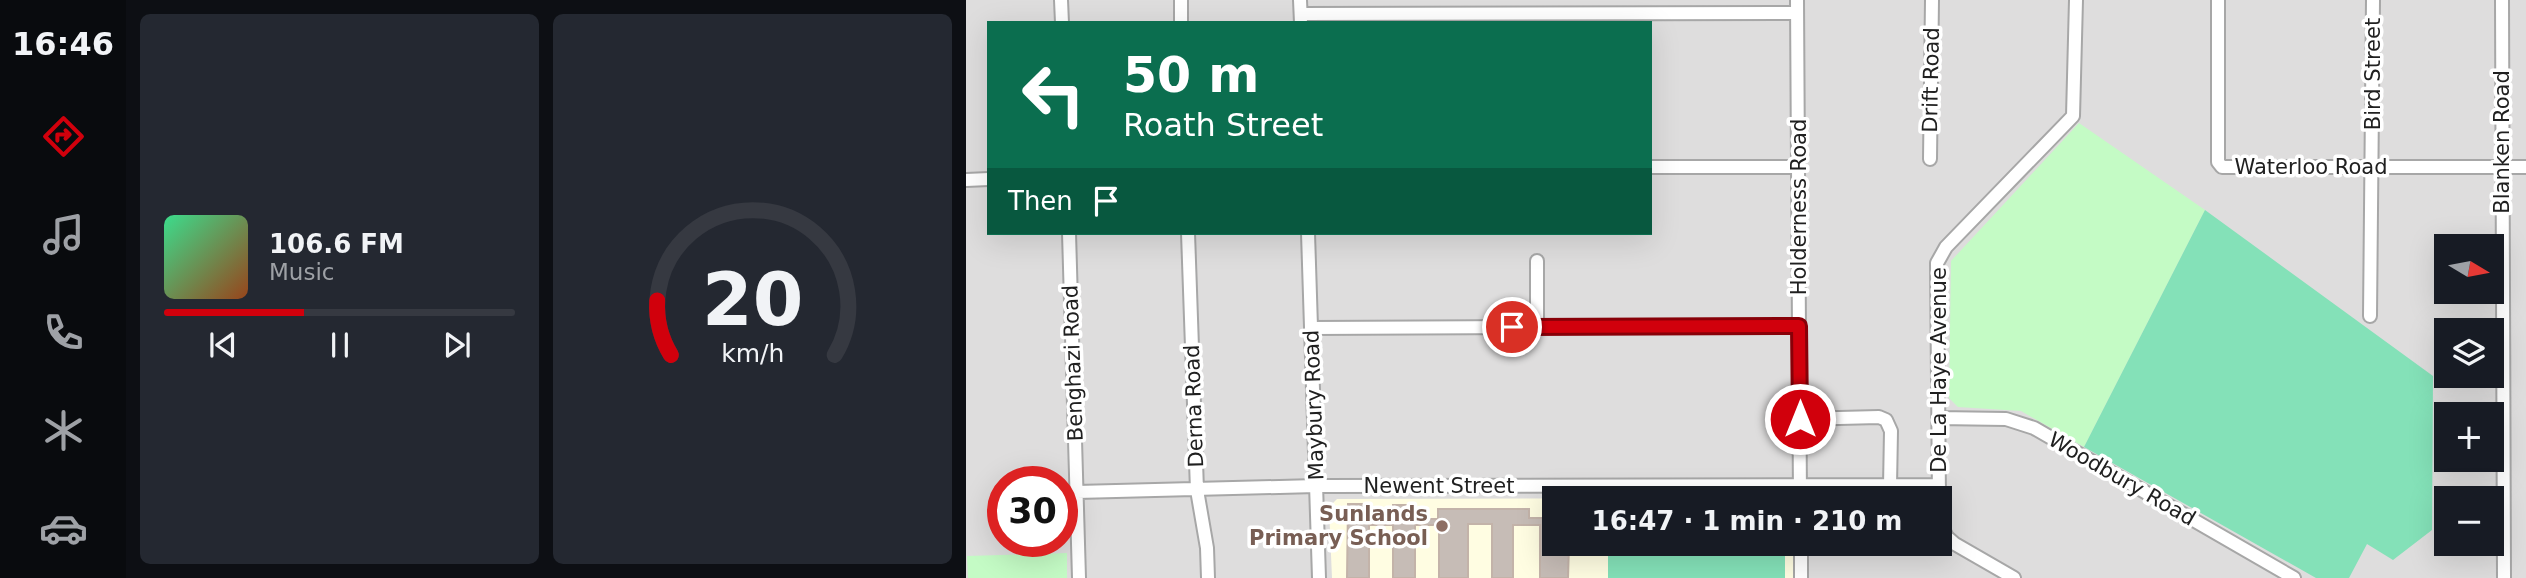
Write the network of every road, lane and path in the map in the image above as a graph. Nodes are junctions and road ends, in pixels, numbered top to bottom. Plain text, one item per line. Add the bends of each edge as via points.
1 (1061, 0) edge
2 (1181, 0) edge
3 (1300, 0) edge
4 (1932, 0) edge
5 (2076, 0) edge
6 (2218, 0) edge
7 (2373, 0) edge
8 (2502, 0) edge
9 (1797, 7) edge
10 (1301, 18) edge
11 (1062, 21) edge
12 (1181, 21) edge
13 (1930, 159) dead end
14 (1652, 167) edge
15 (1799, 167) junction
16 (2372, 167) junction
17 (2502, 167) junction
18 (2526, 167) edge
19 (987, 179) edge
20 (966, 180) edge
21 (1069, 235) edge
22 (1188, 235) edge
23 (1308, 235) edge
24 (1537, 261) dead end
25 (2370, 316) dead end
26 (1799, 326) junction
27 (1537, 327) junction
28 (1311, 328) junction
29 (1938, 418) junction
30 (1800, 419) junction
31 (1076, 466) edge
32 (1939, 485) joint
33 (1316, 486) junction
34 (1800, 486) edge
35 (1890, 486) joint
36 (1542, 489) edge
37 (1197, 490) junction
38 (1078, 492) edge
39 (1078, 535) edge
40 (1952, 541) edge
41 (1801, 556) edge
42 (1079, 578) edge
43 (1208, 578) edge
44 (1320, 578) edge
45 (1801, 578) edge
46 (2014, 578) edge
47 (2294, 578) edge
48 (2504, 578) edge

1 - 11 street
2 - 12 street
3 - 10 street
4 - 13 street, Drift Road
5 - 29 street, De La Haye Avenue via 2073,116 1939,258
6 - 16 street, Waterloo Road via 2220,166
7 - 16 street, Bird Street
8 - 17 street, Blanken Road
9 - 10 street
9 - 15 street, Holderness Road
14 - 15 street
15 - 26 street, Holderness Road
16 - 17 street, Waterloo Road
16 - 25 street, Bird Street
17 - 18 street, Waterloo Road
17 - 48 street, Blanken Road
19 - 20 street
21 - 31 street, Benghazi Road
22 - 37 street, Derna Road
23 - 28 street, Maybury Road
24 - 27 street
26 - 27 street
26 - 30 street, Holderness Road
27 - 28 street
28 - 33 street, Maybury Road
29 - 32 street, De La Haye Avenue
29 - 47 street, Woodbury Road via 2006,419 2024,424
30 - 34 street, Holderness Road
30 - 35 street via 1886,420 1891,431
32 - 35 street, Newent Street
33 - 36 street, Newent Street
33 - 37 street, Newent Street
33 - 44 street, Maybury Road
37 - 38 street, Newent Street
37 - 43 street, Derna Road
39 - 42 street, Benghazi Road
40 - 46 street
41 - 45 street

